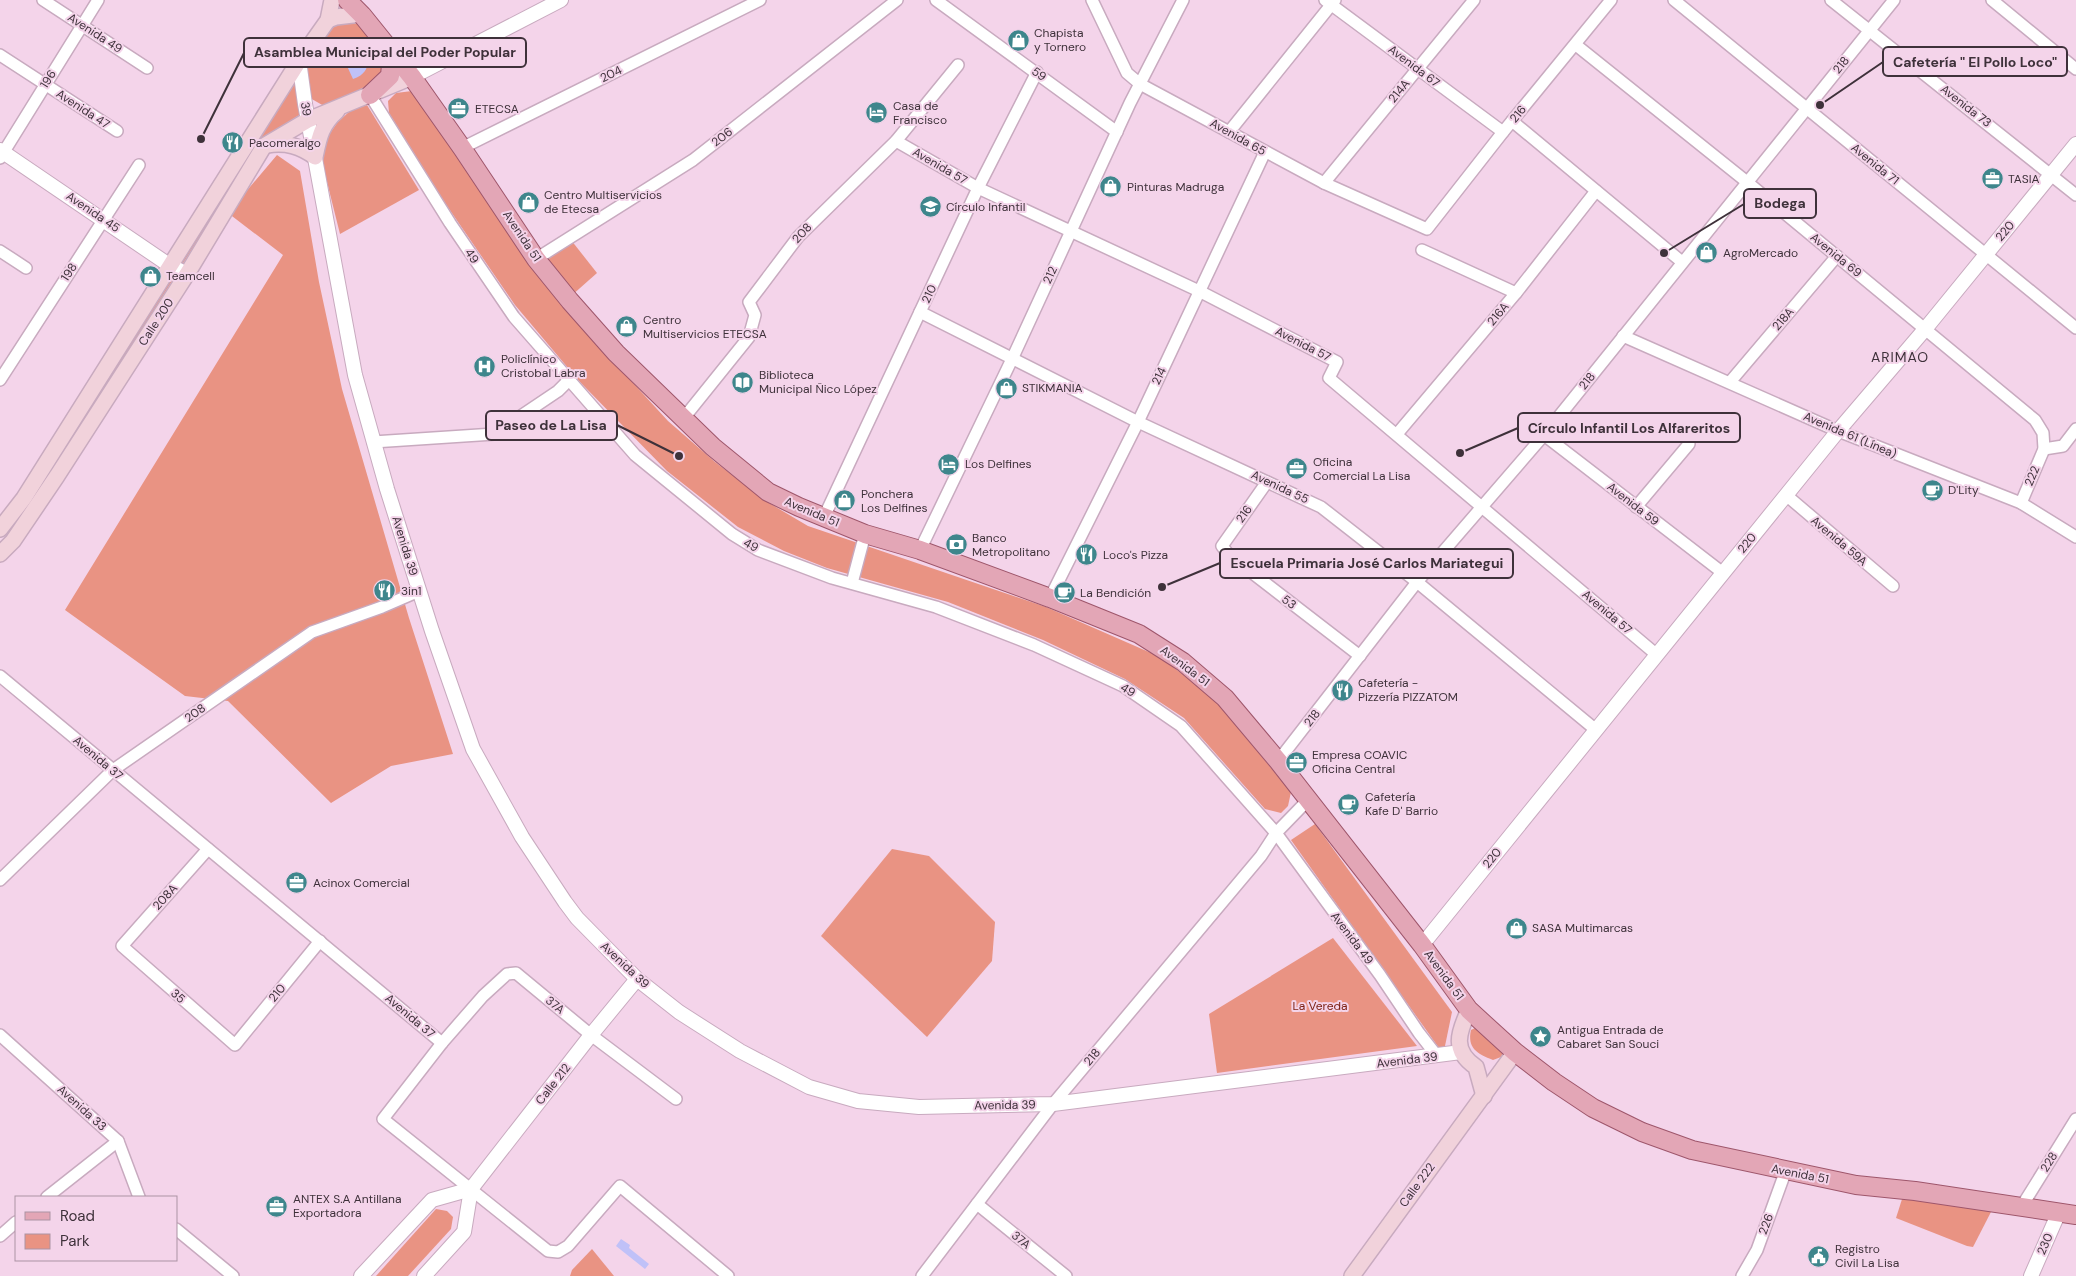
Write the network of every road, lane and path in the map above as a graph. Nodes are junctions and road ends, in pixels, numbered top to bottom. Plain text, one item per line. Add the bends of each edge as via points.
1 (43, 0) edge
2 (98, 0) edge
3 (332, 0) edge
4 (348, 0) edge
5 (561, 0) edge
6 (760, 0) edge
7 (897, 0) edge
8 (936, 0) edge
9 (1092, 0) edge
10 (1183, 0) edge
11 (1474, 0) edge
12 (1611, 0) edge
13 (1674, 0) edge
14 (1831, 0) edge
15 (1894, 0) edge
16 (1992, 0) edge
17 (1330, 2) edge
18 (361, 14) junction
19 (328, 20) junction
20 (83, 24) junction
21 (1869, 30) junction
22 (1576, 45) junction
23 (392, 52) junction
24 (0, 55) edge
25 (299, 61) junction
26 (958, 65) dead end
27 (146, 68) dead end
28 (1418, 68) junction
29 (2076, 69) edge
30 (1037, 72) junction
31 (412, 77) junction
32 (45, 84) junction
33 (1140, 84) junction
34 (370, 95) junction
35 (342, 107) junction
36 (1806, 108) junction
37 (308, 120) junction
38 (1512, 121) junction
39 (117, 131) dead end
40 (1117, 132) junction
41 (1229, 132) junction
42 (1503, 132) junction
43 (896, 141) junction
44 (2076, 144) edge
45 (264, 146) junction
46 (462, 148) junction
47 (1265, 152) junction
48 (1, 154) edge
49 (315, 157) junction
50 (139, 166) dead end
51 (2052, 175) junction
52 (1747, 182) junction
53 (1324, 183) junction
54 (978, 188) junction
55 (1596, 191) junction
56 (2076, 195) edge
57 (103, 218) junction
58 (1427, 229) joint
59 (1070, 230) junction
60 (1422, 250) dead end
61 (0, 251) edge
62 (1986, 254) junction
63 (1837, 256) junction
64 (536, 259) junction
65 (1682, 262) junction
66 (170, 265) junction
67 (26, 268) dead end
68 (187, 274) junction
69 (1199, 291) junction
70 (1516, 293) junction
71 (920, 312) junction
72 (1926, 328) junction
73 (2076, 328) edge
74 (1623, 336) junction
75 (1013, 358) junction
76 (0, 380) edge
77 (569, 380) junction
78 (1730, 382) junction
79 (683, 419) junction
80 (1138, 422) junction
81 (2076, 429) edge
82 (1838, 432) junction
83 (2043, 433) joint
84 (1397, 434) junction
85 (1544, 435) junction
86 (373, 442) junction
87 (1689, 444) dead end
88 (2044, 449) junction
89 (1267, 482) junction
90 (42, 484) junction
91 (1786, 495) junction
92 (2021, 503) junction
93 (1483, 506) junction
94 (1636, 507) junction
95 (824, 517) junction
96 (0, 529) edge
97 (864, 534) junction
98 (2076, 536) edge
99 (1222, 546) joint
100 (920, 550) junction
101 (0, 554) edge
102 (1723, 573) junction
103 (1417, 582) junction
104 (852, 583) junction
105 (1893, 586) dead end
106 (419, 591) junction
107 (1050, 598) junction
108 (1657, 655) junction
109 (1360, 656) junction
110 (0, 676) edge
111 (1596, 730) junction
112 (1278, 761) junction
113 (113, 770) junction
114 (1309, 799) junction
115 (1266, 820) joint
116 (1276, 833) junction
117 (208, 849) junction
118 (0, 880) edge
119 (320, 941) junction
120 (1422, 945) junction
121 (122, 946) joint
122 (637, 979) junction
123 (1469, 1010) junction
124 (0, 1035) edge
125 (591, 1035) junction
126 (442, 1043) junction
127 (235, 1045) joint
128 (1461, 1052) junction
129 (1515, 1052) junction
130 (1436, 1056) junction
131 (1476, 1067) junction
132 (1504, 1068) junction
133 (1484, 1096) junction
134 (676, 1099) dead end
135 (1053, 1104) junction
136 (2076, 1119) edge
137 (118, 1140) junction
138 (1786, 1170) junction
139 (471, 1189) junction
140 (48, 1196) edge
141 (139, 1196) edge
142 (976, 1204) junction
143 (2022, 1206) junction
144 (2059, 1212) junction
145 (2076, 1215) edge
146 (15, 1223) edge
147 (178, 1231) edge
148 (0, 1236) edge
149 (233, 1276) edge
150 (362, 1276) edge
151 (424, 1276) edge
152 (728, 1276) edge
153 (922, 1276) edge
154 (1066, 1276) edge
155 (1352, 1276) edge
156 (1742, 1276) edge
157 (2031, 1276) edge

1 - 20 street, Avenida 49
2 - 20 street, 196
3 - 19 main road, Calle 200
4 - 18 main road, Avenida 51
5 - 31 street
6 - 46 street, 204
7 - 64 street, 206 via 693,160
8 - 30 street, 59
9 - 33 street, Avenida 65 via 1127,73
10 - 33 street, 212
11 - 28 street, 214A
12 - 22 street, 216
13 - 36 street, Avenida 71
14 - 21 street, Avenida 73
15 - 21 street, 218
16 - 29 street
17 - 28 street, Avenida 67
17 - 41 street
18 - 19 main road
18 - 23 main road, Avenida 51
19 - 25 main road, Calle 200
20 - 27 street, Avenida 49
20 - 32 street, 196
21 - 36 street, 218
21 - 51 street, Avenida 73
22 - 38 street, 216
22 - 52 street, Avenida 69
23 - 31 main road, Avenida 51
23 - 34 main road via 390,76
24 - 32 street, Avenida 47
25 - 37 street, 39
25 - 66 main road, Calle 200
26 - 43 street, 208
28 - 42 street, Avenida 67
28 - 53 street, 214A
30 - 40 street, 59
30 - 54 street, 210
31 - 34 main road, Calle 200
31 - 46 main road, Avenida 51
32 - 39 street, Avenida 47
32 - 48 street, 196
33 - 40 street, 212
33 - 41 street, Avenida 65
34 - 35 main road, Calle 200
34 - 77 street, 49 via 450,223 514,317
35 - 37 main road, Calle 200
35 - 49 main road via 328,119 320,132
36 - 52 street, 218
36 - 62 street, Avenida 71
37 - 45 main road, Calle 200
37 - 49 street, 39
38 - 42 street, 216
38 - 55 street
40 - 59 street, 212
41 - 47 street, Avenida 65
42 - 58 street, 216
43 - 54 street, Avenida 57
43 - 79 street, 208 via 798,237 749,302 755,315 749,337
44 - 51 street, 220
45 - 49 main road via 282,143 298,147
45 - 68 main road, Calle 200
46 - 64 main road, Avenida 51
47 - 53 street, Avenida 65
47 - 69 street, 214
48 - 57 street, Avenida 45
49 - 86 street, Avenida 39 via 355,375
50 - 57 street, 198
51 - 56 street, Avenida 73
51 - 62 street, 220
52 - 63 street, Avenida 69
52 - 65 street, 218
53 - 58 street, Avenida 65
54 - 59 street, Avenida 57
54 - 71 street, 210
55 - 65 street
55 - 70 street, 216A
57 - 66 street, Avenida 45
57 - 76 street, 198
59 - 69 street, Avenida 57
59 - 75 street, 212
60 - 70 street
61 - 67 street
62 - 72 street, 220
62 - 73 street, Avenida 71
63 - 72 street, Avenida 69
63 - 78 street, 218A
64 - 79 main road, Avenida 51 via 616,353
65 - 74 street, 218
66 - 68 street, Avenida 45
66 - 90 main road, Calle 200
68 - 90 main road, Calle 200
69 - 80 street, 214
69 - 84 street, Avenida 57 via 1337,362 1329,378
70 - 84 street, 216A
71 - 75 street, Avenida 55
71 - 95 street, 210
72 - 82 street, 220
72 - 83 street, Avenida 69 via 2035,420
74 - 78 street, Avenida 61 (Línea)
74 - 85 street, 218
75 - 80 street, Avenida 55
75 - 100 street, 212
77 - 86 street via 494,434
77 - 104 street, 49 via 635,455 732,534 758,550
78 - 82 street, Avenida 61 (Línea)
79 - 95 main road, Avenida 51 via 768,492
80 - 89 street, Avenida 55
80 - 107 street, 214
81 - 88 street via 2063,446
82 - 91 street, 220
82 - 92 street, Avenida 61 (Línea)
83 - 88 street, 222
84 - 93 street, Avenida 57
85 - 93 street, 218
85 - 94 street, Avenida 59
86 - 106 street, Avenida 39
87 - 94 street
88 - 92 street, 222
89 - 99 street, 216
89 - 103 street, Avenida 55 via 1321,507
90 - 96 main road, Calle 200 via 24,498
90 - 101 main road, Calle 200 via 13,541
91 - 102 street, 220
91 - 105 street, Avenida 59A
92 - 98 street, Avenida 61 (Línea)
93 - 103 street, 218
93 - 108 street, Avenida 57
94 - 102 street, Avenida 59
95 - 97 main road, Avenida 51
97 - 100 main road, Avenida 51
97 - 104 street
99 - 109 street, 53 via 1229,555
100 - 107 main road, Avenida 51
102 - 108 street, 220
103 - 109 street, 218
103 - 111 street, Avenida 55
104 - 115 street, 49 via 936,607 1034,645 1123,686 1181,726
106 - 113 street, 208 via 312,632
106 - 122 street, Avenida 39 via 473,749 518,829 577,918
107 - 112 main road, Avenida 51 via 1139,634 1183,662 1225,698
108 - 111 street, 220
109 - 112 street, 218
110 - 113 street, Avenida 37
111 - 120 street, 220
112 - 114 main road, Avenida 51
113 - 117 street, Avenida 37
113 - 118 street, 208
114 - 116 street, 218
114 - 120 main road, Avenida 51
115 - 116 street, Avenida 49
116 - 130 street, Avenida 49
116 - 135 street, 218 via 1261,856
117 - 119 street, Avenida 37
117 - 121 street, 208A
119 - 126 street, Avenida 37
119 - 127 street, 210
120 - 123 main road, Avenida 51
121 - 127 street, 35
122 - 125 street, Calle 212
122 - 135 street, Avenida 39 via 679,1012 740,1051 817,1090 858,1102 919,1106
123 - 128 main road via 1461,1028
123 - 129 main road, Avenida 51
124 - 137 street, Avenida 33
125 - 126 street, 37A via 516,973 506,974 489,990
125 - 134 street, 37A
125 - 139 street, Calle 212
126 - 139 street, Avenida 37 via 383,1119
128 - 130 street, Avenida 39
128 - 131 main road
129 - 132 main road, Calle 222
129 - 138 main road, Avenida 51 via 1593,1108 1642,1132 1692,1150
130 - 135 street, Avenida 39
131 - 132 main road
131 - 133 main road
132 - 133 main road, Calle 222
133 - 155 main road, Calle 222
135 - 142 street, 218
136 - 143 street, 228
137 - 140 street
137 - 141 street, Avenida 33
138 - 143 main road, Avenida 51 via 1856,1185
138 - 156 street, 226 via 1757,1250
139 - 150 street via 432,1200
139 - 151 street, Calle 212 via 464,1232
139 - 152 street, Avenida 37 via 548,1251 558,1252 568,1246 620,1186
142 - 153 street, 218
142 - 154 street, 37A
143 - 144 main road, Avenida 51
144 - 145 main road, Avenida 51
144 - 157 street, 230
146 - 148 street
147 - 149 street

